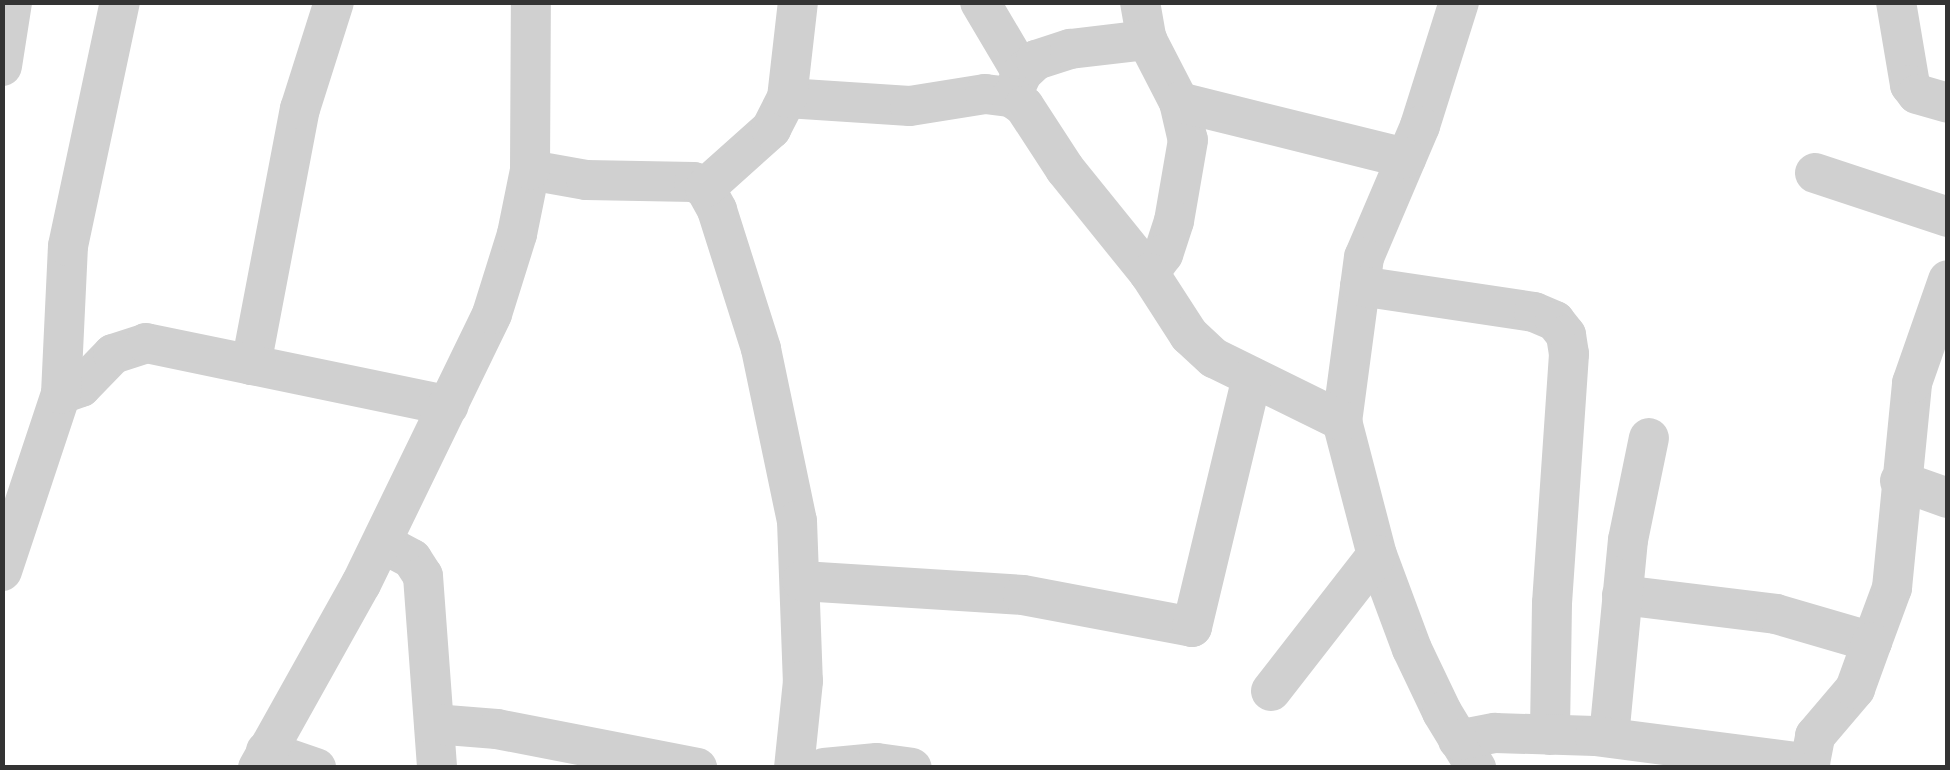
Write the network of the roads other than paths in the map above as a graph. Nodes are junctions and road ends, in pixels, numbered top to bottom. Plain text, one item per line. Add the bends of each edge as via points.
1 (12, 2) edge
2 (120, 2) edge
3 (334, 2) edge
4 (532, 2) edge
5 (798, 2) edge
6 (980, 2) edge
7 (1459, 2) edge
8 (1896, 2) edge
9 (1143, 21) edge
10 (2, 66) edge
11 (1017, 85) junction
12 (787, 98) junction
13 (1179, 102) junction
14 (1948, 102) edge
15 (1406, 158) junction
16 (530, 170) junction
17 (1816, 173) dead end
18 (704, 188) junction
19 (1948, 217) edge
20 (1149, 273) junction
21 (1948, 280) edge
22 (1360, 286) junction
23 (251, 364) junction
24 (1252, 377) junction
25 (61, 394) junction
26 (449, 406) junction
27 (1342, 421) junction
28 (1649, 438) dead end
29 (1900, 481) junction
30 (1948, 498) edge
31 (382, 542) junction
32 (1377, 555) junction
33 (2, 570) edge
34 (802, 580) junction
35 (1622, 595) junction
36 (1872, 642) junction
37 (1272, 691) dead end
38 (434, 724) junction
39 (1550, 735) junction
40 (1608, 738) junction
41 (1467, 754) edge
42 (262, 759) edge
43 (888, 766) edge
44 (1810, 766) edge
45 (316, 768) edge
46 (438, 768) edge
47 (697, 768) edge
48 (794, 768) edge
49 (824, 768) edge

1 - 10 street
2 - 25 street via 68,246
3 - 23 street via 300,108
4 - 16 street
5 - 12 street
6 - 11 street
7 - 15 street via 1442,68
8 - 14 street via 1910,86 1916,94
9 - 11 street via 1036,60
9 - 13 street
11 - 12 street via 910,106
11 - 20 street via 1065,169
12 - 18 street via 770,128
13 - 15 street
13 - 20 street via 1188,140 1174,220
15 - 22 street via 1364,257
16 - 18 street via 586,180 676,179
16 - 26 street via 492,314
17 - 19 street
18 - 34 street via 761,349 783,438
20 - 24 street via 1189,335 1214,358
21 - 29 street via 1912,383
22 - 27 street
22 - 39 street via 1534,312 1566,335
23 - 25 street via 130,345 81,387
23 - 26 street
24 - 27 street
24 - 34 street via 1192,626 1023,595
25 - 33 street
26 - 31 street
27 - 32 street
28 - 35 street
29 - 30 street
29 - 36 street via 1892,588
31 - 38 street via 412,559 424,576
31 - 42 street
32 - 37 street
32 - 41 street via 1412,649
34 - 48 street via 803,681
35 - 36 street via 1776,614
35 - 40 street
36 - 44 street via 1855,690 1815,736
38 - 46 street
38 - 47 street
39 - 40 street
39 - 41 street via 1495,733
40 - 44 street
42 - 45 street
43 - 49 street

